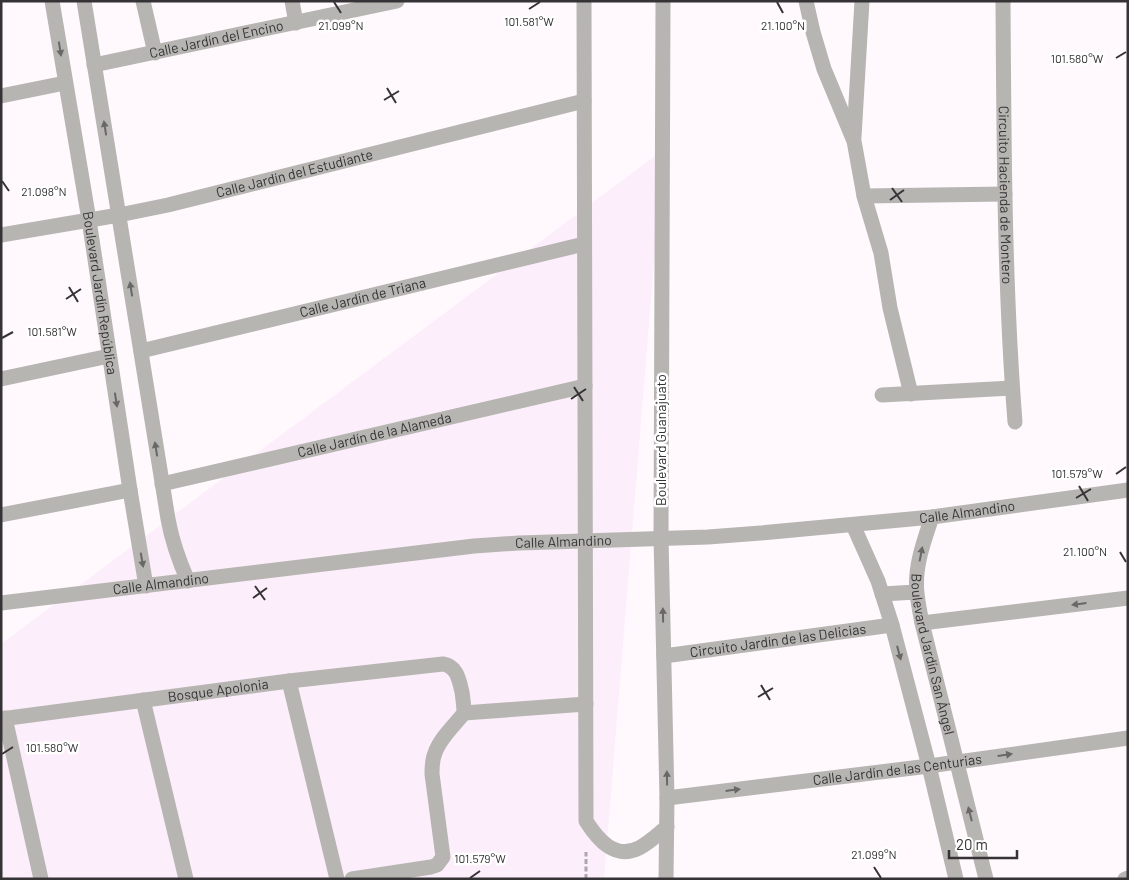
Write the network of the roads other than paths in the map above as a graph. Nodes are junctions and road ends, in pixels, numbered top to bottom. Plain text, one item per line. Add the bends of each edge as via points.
1 (52, 1) edge
2 (84, 1) edge
3 (143, 1) edge
4 (292, 1) edge
5 (397, 1) edge
6 (584, 1) edge
7 (663, 1) edge
8 (806, 1) edge
9 (862, 1) edge
10 (1003, 1) edge
11 (296, 23) junction
12 (154, 54) junction
13 (94, 65) junction
14 (65, 83) junction
15 (1, 96) edge
16 (584, 101) junction
17 (854, 141) junction
18 (1005, 194) junction
19 (864, 196) junction
20 (119, 215) junction
21 (89, 220) junction
22 (1, 235) edge
23 (584, 244) junction
24 (141, 351) junction
25 (109, 356) junction
26 (1, 379) edge
27 (585, 386) junction
28 (1012, 388) junction
29 (911, 394) junction
30 (882, 395) dead end
31 (1015, 422) dead end
32 (162, 484) junction
33 (130, 490) junction
34 (1128, 490) edge
35 (1, 515) edge
36 (932, 517) junction
37 (853, 525) junction
38 (661, 538) junction
39 (585, 541) junction
40 (188, 581) junction
41 (146, 586) junction
42 (916, 592) junction
43 (882, 594) junction
44 (1128, 598) edge
45 (1, 603) edge
46 (922, 624) junction
47 (892, 625) junction
48 (664, 656) junction
49 (289, 681) junction
50 (142, 700) junction
51 (586, 704) junction
52 (464, 713) junction
53 (3, 719) edge
54 (1128, 738) edge
55 (957, 762) junction
56 (929, 766) junction
57 (667, 798) junction
58 (667, 827) junction
59 (41, 879) edge
60 (186, 879) edge
61 (337, 879) edge
62 (352, 879) edge
63 (666, 879) edge
64 (956, 879) edge
65 (986, 879) edge

1 -> 14 street, Boulevard Jardín República
2 - 13 street
3 - 12 street
4 - 11 street
5 - 11 street, Calle Jardín del Encino
6 - 16 street
7 - 38 street, Boulevard Guanajuato
8 - 17 street via 824,69
9 - 17 street
10 - 18 street, Circuito Hacienda de Montero
11 - 12 street, Calle Jardín del Encino
12 - 13 street, Calle Jardín del Encino
20 -> 13 street
14 - 15 street
14 - 21 street, Boulevard Jardín República
16 - 20 street, Calle Jardín del Estudiante
16 - 23 street
17 - 19 street
18 - 19 street
18 - 28 street, Circuito Hacienda de Montero
19 - 29 street via 881,252 890,308
20 - 21 street, Calle Jardín del Estudiante
24 -> 20 street
21 - 22 street, Calle Jardín del Estudiante
21 - 25 street, Boulevard Jardín República
23 - 24 street, Calle Jardín de Triana
23 - 27 street
32 -> 24 street
25 - 26 street
25 -> 33 street, Boulevard Jardín República
27 - 32 street, Calle Jardín de la Alameda
27 - 39 street
28 - 29 street
28 - 31 street, Circuito Hacienda de Montero
29 - 30 street
32 - 40 street via 172,540
33 - 35 street
33 -> 41 street, Boulevard Jardín República
34 - 36 street, Calle Almandino
36 - 37 street, Calle Almandino
42 -> 36 street, Boulevard Jardín San Ángel via 922,545
37 - 38 street, Calle Almandino via 743,535
37 - 43 street
38 - 39 street, Calle Almandino
48 -> 38 street, Boulevard Guanajuato
39 - 40 street, Calle Almandino via 474,546
39 - 51 street
40 - 41 street, Calle Almandino
41 - 45 street, Calle Almandino
42 - 43 street
42 - 46 street, Boulevard Jardín San Ángel
43 - 47 street
44 -> 46 street
46 - 55 street, Boulevard Jardín San Ángel
47 - 48 street, Circuito Jardín de las Delicias
47 -> 56 street
57 -> 48 street, Boulevard Guanajuato
49 - 50 street, Bosque Apolonia
49 - 52 street, Bosque Apolonia via 449,664 459,679
49 - 61 street
50 - 53 street, Bosque Apolonia
50 - 60 street
51 - 52 street
51 - 58 street via 586,821 601,842 626,852 638,849
52 - 62 street via 440,743 433,762 443,857 440,862 431,868
53 - 59 street
55 -> 54 street, Calle Jardín de las Centurias
55 - 56 street, Calle Jardín de las Centurias
65 -> 55 street, Boulevard Jardín San Ángel
57 -> 56 street, Calle Jardín de las Centurias
56 - 64 street
57 - 58 street, Boulevard Guanajuato
58 - 63 street, Boulevard Guanajuato

